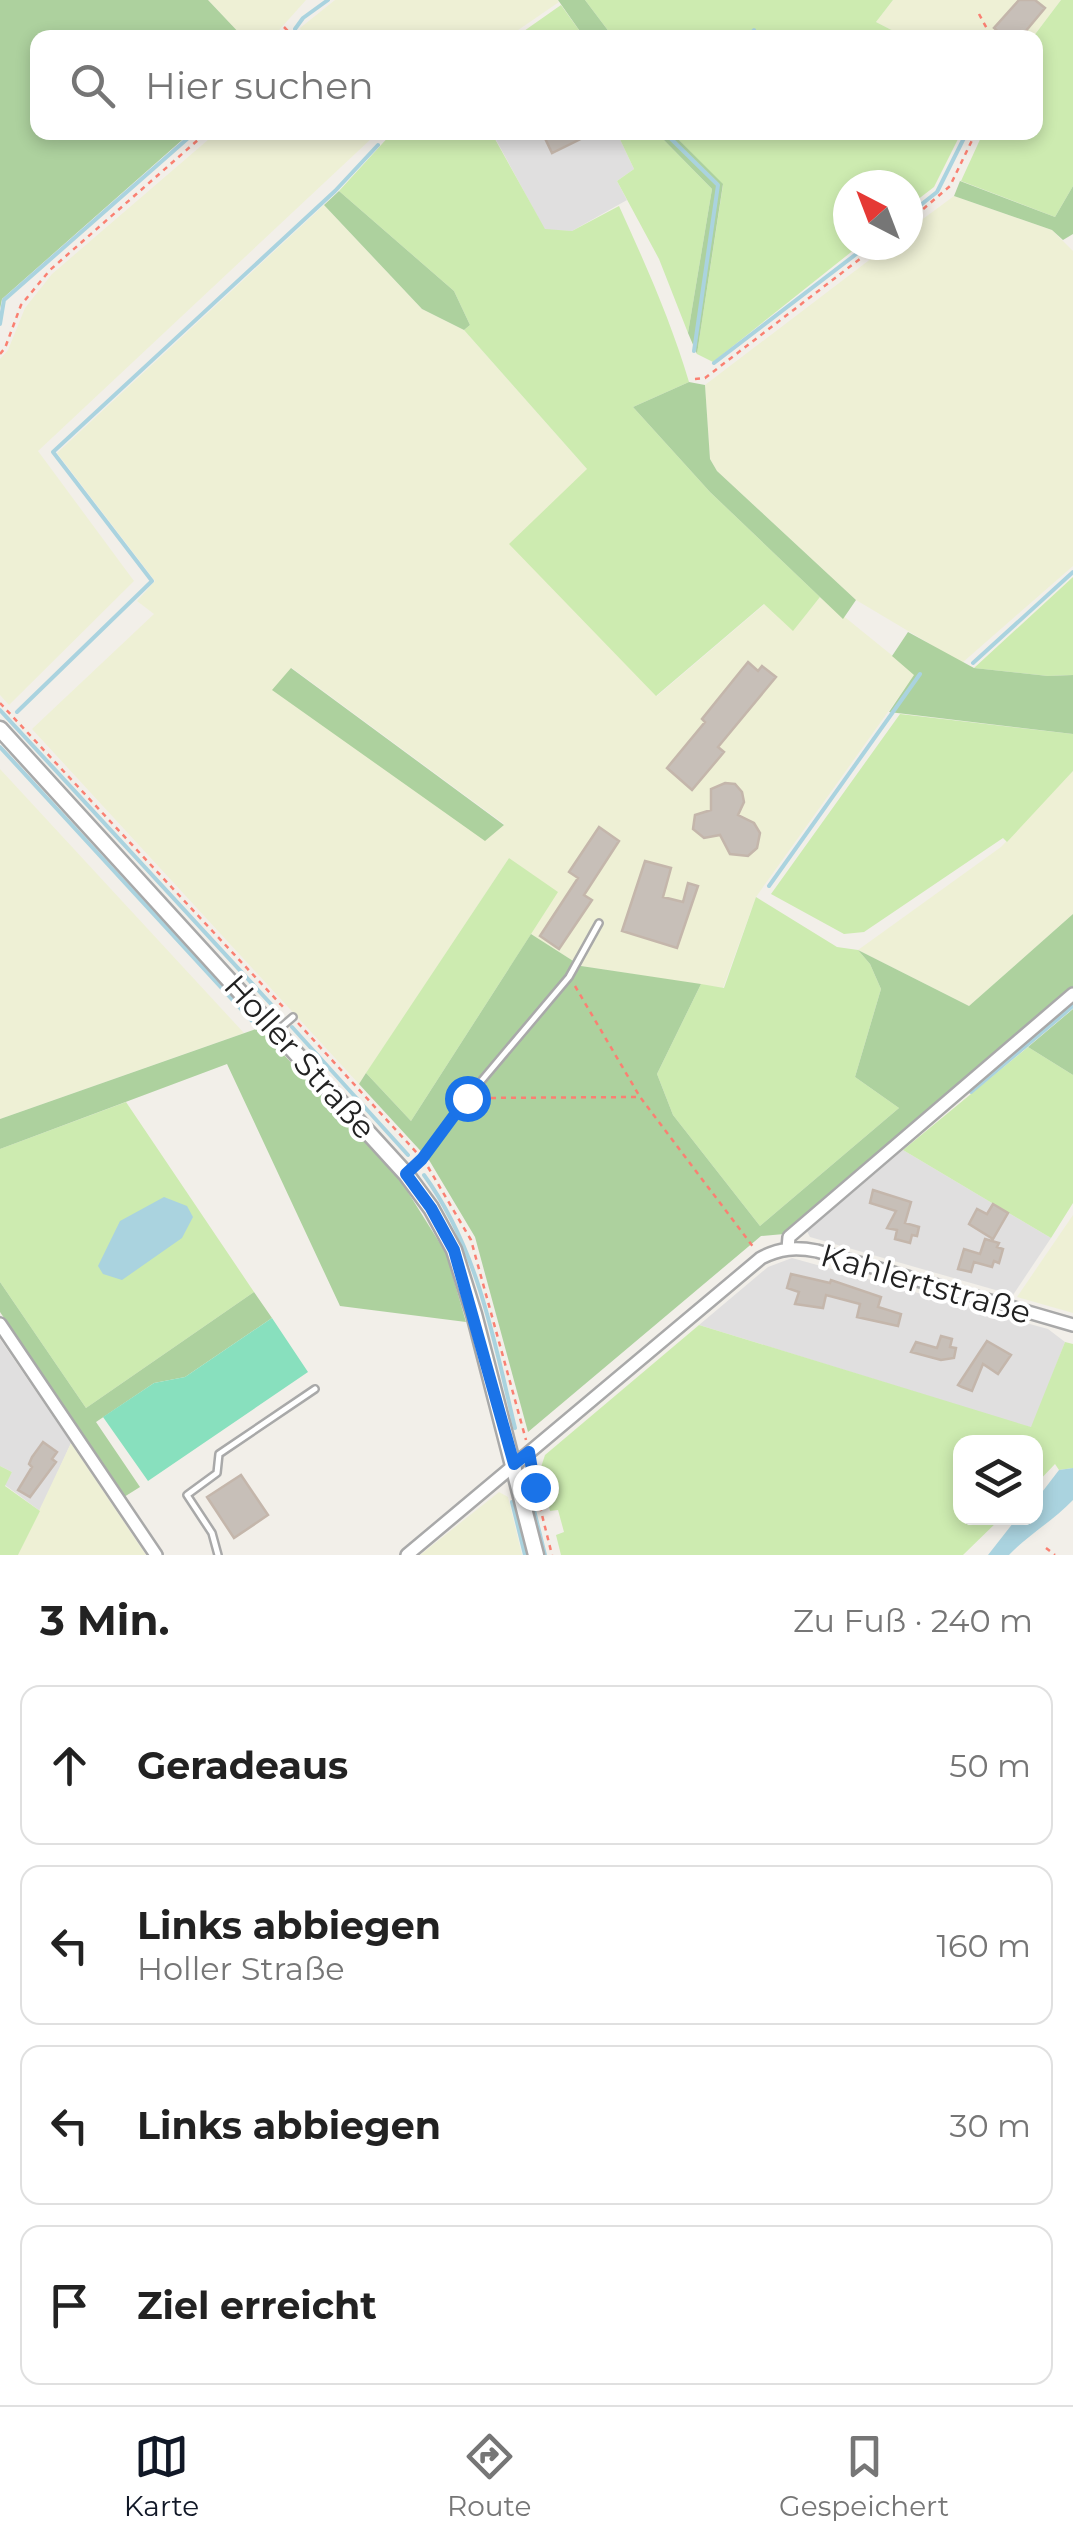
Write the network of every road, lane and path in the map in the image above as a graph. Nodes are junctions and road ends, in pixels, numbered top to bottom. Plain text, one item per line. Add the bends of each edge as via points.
1 (980, 14) dead end
2 (284, 26) dead end
3 (287, 30) edge
4 (988, 30) edge
5 (198, 140) edge
6 (972, 140) edge
7 (923, 209) edge
8 (858, 260) edge
9 (0, 354) edge
10 (695, 379) dead end
11 (0, 729) edge
12 (598, 923) dead end
13 (570, 976) junction
14 (1073, 994) edge
15 (292, 1017) dead end
16 (277, 1031) junction
17 (640, 1096) junction
18 (467, 1098) junction
19 (406, 1174) junction
20 (764, 1242) dead end
21 (788, 1248) junction
22 (758, 1253) junction
23 (0, 1324) edge
24 (1070, 1325) edge
25 (316, 1389) dead end
26 (529, 1452) junction
27 (514, 1464) junction
28 (1046, 1548) dead end
29 (156, 1555) edge
30 (218, 1555) edge
31 (407, 1555) edge
32 (536, 1555) edge
33 (552, 1555) edge
34 (1055, 1555) edge

1 - 4 path
2 - 3 path
5 - 9 path via 50,270 21,305
6 - 7 path via 950,186
8 - 10 path
11 - 16 street, Holler Straße
12 - 13 lane
13 - 17 path
13 - 18 lane
14 - 21 street via 789,1237
15 - 16 lane
16 - 19 street, Holler Straße
17 - 18 path
17 - 22 path
18 - 19 lane
19 - 27 street, Holler Straße via 454,1250
20 - 22 path
21 - 22 street
21 - 24 street, Kahlertstraße
22 - 26 street
23 - 29 street
25 - 30 lane via 219,1454 218,1473 187,1495
26 - 27 street
26 - 33 path
27 - 31 street
27 - 32 street, Holler Straße
28 - 34 path

